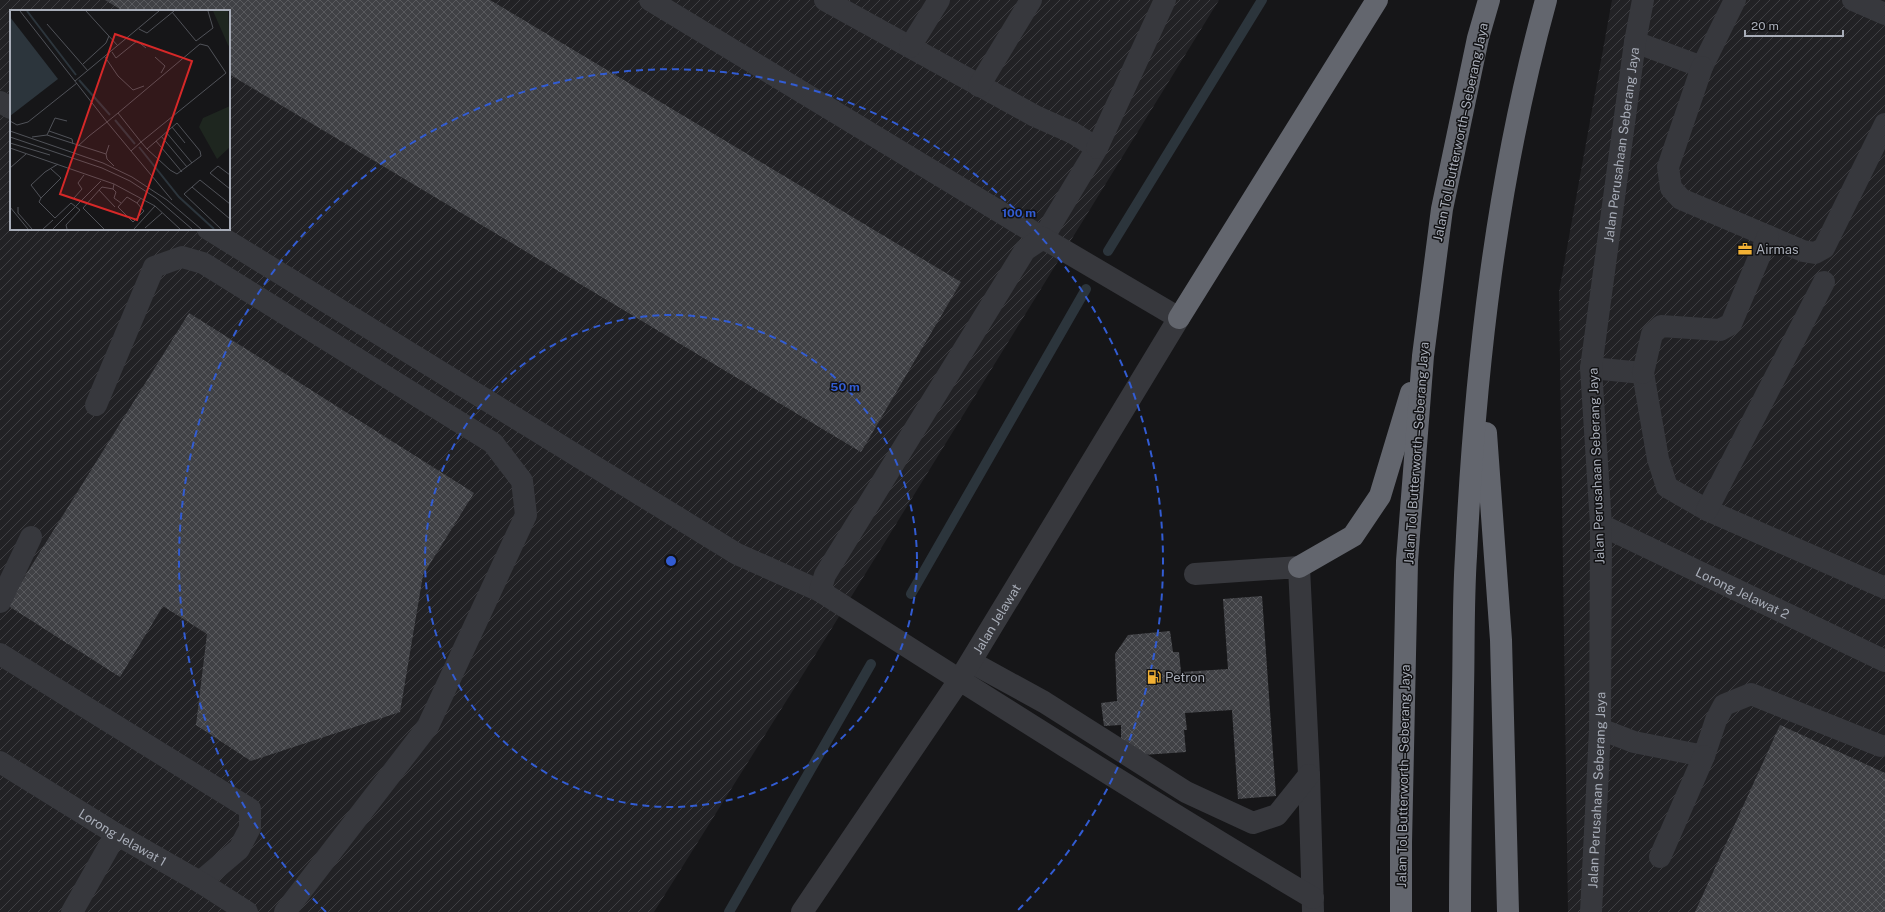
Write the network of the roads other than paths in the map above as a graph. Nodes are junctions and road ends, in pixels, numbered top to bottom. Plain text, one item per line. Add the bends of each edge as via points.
1 (650, 0) edge
2 (825, 0) edge
3 (939, 0) edge
4 (1031, 0) edge
5 (1165, 0) edge
6 (1377, 0) edge
7 (1489, 0) edge
8 (1546, 0) edge
9 (1643, 0) edge
10 (1735, 0) edge
11 (1853, 0) edge
12 (853, 7) edge
13 (1885, 14) edge
14 (1635, 42) junction
15 (910, 48) junction
16 (1702, 67) junction
17 (979, 86) junction
18 (0, 102) edge
19 (10, 107) edge
20 (1885, 124) edge
21 (1097, 148) junction
22 (210, 230) edge
23 (1768, 236) junction
24 (1043, 238) junction
25 (1824, 282) dead end
26 (1179, 318) junction
27 (1423, 356) junction
28 (1480, 356) junction
29 (1590, 368) junction
30 (1643, 373) junction
31 (96, 405) dead end
32 (1707, 510) junction
33 (1601, 524) junction
34 (31, 537) dead end
35 (1299, 567) junction
36 (1195, 574) dead end
37 (1885, 588) edge
38 (820, 591) junction
39 (0, 602) edge
40 (0, 654) edge
41 (1885, 661) edge
42 (966, 671) junction
43 (1600, 729) junction
44 (1881, 746) dead end
45 (1704, 756) junction
46 (0, 762) edge
47 (1308, 774) junction
48 (116, 834) junction
49 (1660, 856) dead end
50 (200, 882) junction
51 (1313, 905) edge
52 (72, 912) edge
53 (247, 912) edge
54 (285, 912) edge
55 (802, 912) edge
56 (1401, 912) edge
57 (1460, 912) edge
58 (1508, 912) edge
59 (1591, 912) edge

1 - 24 street
2 - 12 street
3 - 15 street
4 - 17 street
5 - 21 street
6 - 26 highway
7 - 27 highway, Jalan Tol Butterworth–Seberang Jaya via 1478,38 1442,209
8 - 28 highway via 1533,48 1499,218
9 - 14 street, Jalan Perusahaan Seberang Jaya
10 - 16 street
11 - 13 street
12 - 15 street
14 - 16 street
14 - 29 street, Jalan Perusahaan Seberang Jaya
15 - 17 street
16 - 23 street via 1668,167 1671,188 1681,198
17 - 21 street via 1073,133
18 - 19 street
20 - 23 street via 1824,248 1814,253 1803,251
21 - 24 street
22 - 38 street via 737,554
23 - 30 street via 1731,324 1720,330 1661,326 1652,334
24 - 26 street
24 - 38 street via 1025,250 825,575
25 - 32 street
26 - 42 street, Jalan Jelawat
27 - 35 highway via 1380,496 1353,536
27 - 56 highway, Jalan Tol Butterworth–Seberang Jaya via 1407,561
28 - 57 highway via 1466,557
28 - 58 highway via 1501,640
29 - 30 street
29 - 33 street, Jalan Perusahaan Seberang Jaya
30 - 32 street via 1658,459 1667,487
31 - 54 street via 154,267 182,257 203,263 493,443 522,481 526,515 428,726
32 - 37 street
33 - 41 street, Lorong Jelawat 2
33 - 43 street, Jalan Perusahaan Seberang Jaya
34 - 39 street
35 - 36 street
35 - 47 street
38 - 42 street
40 - 50 street via 250,809 250,828 239,849
42 - 47 street via 1044,702 1186,792 1253,823 1277,815
42 - 51 street via 1176,817
42 - 55 street, Jalan Jelawat
43 - 45 street via 1634,742
43 - 59 street, Jalan Perusahaan Seberang Jaya
44 - 45 street via 1751,694 1724,705
45 - 49 street
46 - 48 street, Lorong Jelawat 1
47 - 51 street
48 - 50 street, Lorong Jelawat 1
48 - 52 street
50 - 53 street, Lorong Jelawat 1

